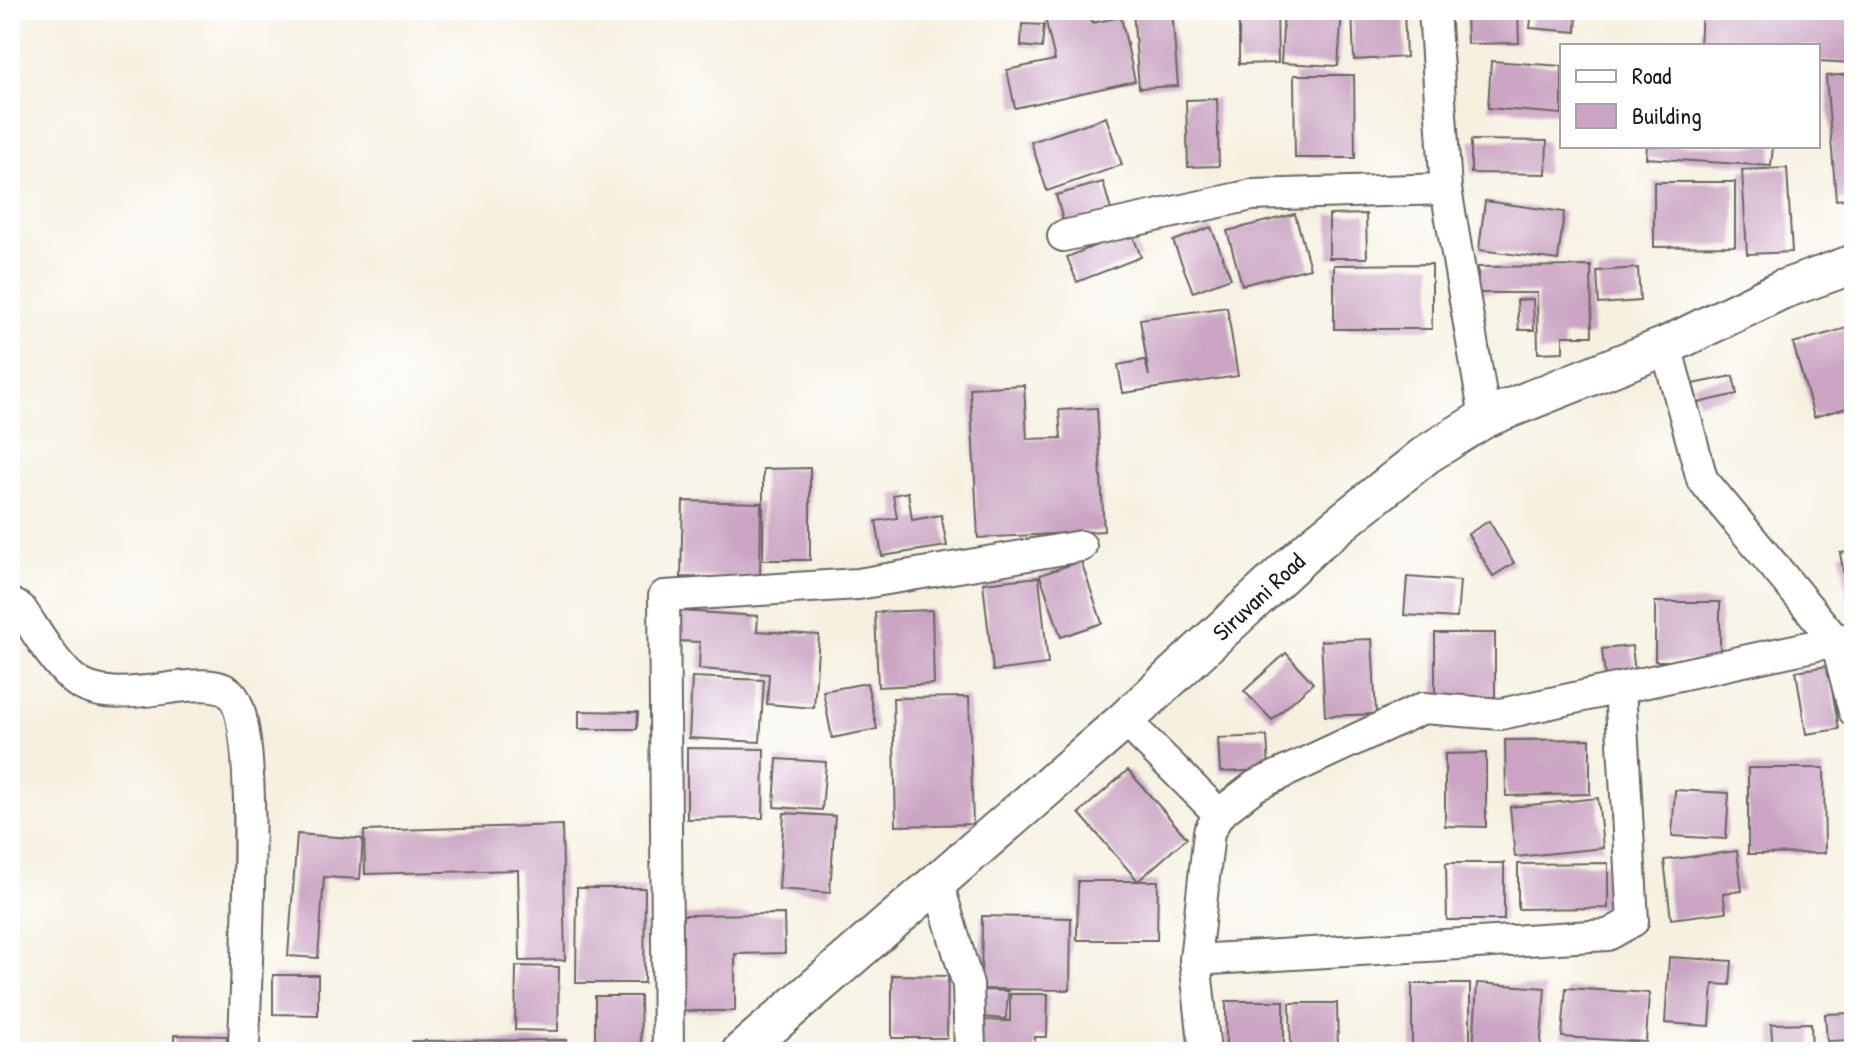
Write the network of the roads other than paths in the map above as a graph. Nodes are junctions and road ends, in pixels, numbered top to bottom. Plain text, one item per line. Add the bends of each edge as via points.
1 (1434, 10) edge
2 (1446, 189) junction
3 (1063, 236) dead end
4 (1854, 264) edge
5 (1666, 346) junction
6 (1485, 418) junction
7 (1081, 546) dead end
8 (10, 603) edge
9 (1845, 639) edge
10 (1620, 688) junction
11 (1854, 711) edge
12 (1125, 720) junction
13 (1219, 814) junction
14 (938, 883) junction
15 (1195, 960) junction
16 (244, 1052) edge
17 (668, 1052) edge
18 (741, 1052) edge
19 (970, 1052) edge
20 (1205, 1052) edge

1 - 2 street
2 - 3 street via 1252,195
2 - 6 street
4 - 5 street, Siruvani Road via 1781,290
5 - 6 street, Siruvani Road
5 - 9 street via 1702,479
6 - 12 street, Siruvani Road via 1427,454 1315,544
7 - 17 street via 858,584 664,596
8 - 16 street via 21,609 73,680 116,695 216,686 231,694 241,712 250,798
9 - 10 street
9 - 11 street
10 - 13 street via 1501,714 1423,708 1255,786
10 - 15 street via 1633,921 1608,935
12 - 13 street
12 - 14 street, Siruvani Road
13 - 15 street via 1209,832
14 - 18 street, Siruvani Road
14 - 19 street via 968,985
15 - 20 street

